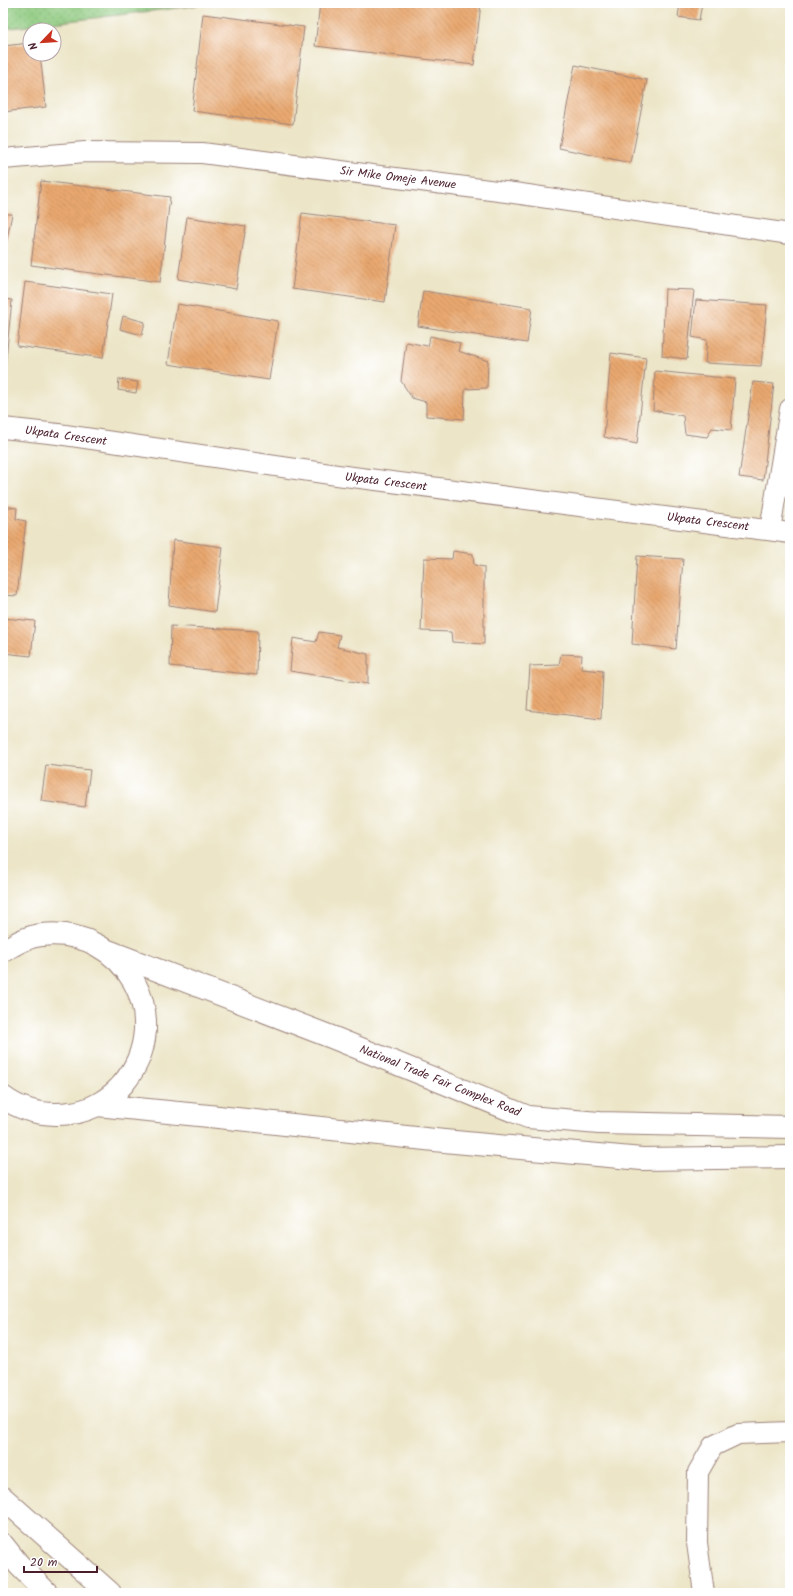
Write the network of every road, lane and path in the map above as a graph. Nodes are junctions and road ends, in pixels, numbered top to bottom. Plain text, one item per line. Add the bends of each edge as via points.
1 (3, 158) edge
2 (790, 234) edge
3 (790, 409) edge
4 (3, 428) edge
5 (770, 530) junction
6 (790, 533) edge
7 (3, 951) edge
8 (108, 951) junction
9 (3, 1097) edge
10 (97, 1105) junction
11 (32, 1112) junction
12 (3, 1114) edge
13 (790, 1127) edge
14 (790, 1157) edge
15 (790, 1432) edge
16 (3, 1498) edge
17 (3, 1545) edge
18 (11, 1562) edge
19 (47, 1593) edge
20 (110, 1593) edge
21 (704, 1593) edge

1 - 2 street, Sir Mike Omeje Avenue via 84,152 202,153 521,194
3 - 5 street
4 - 5 street, Ukpata Crescent via 337,475
5 - 6 street, Ukpata Crescent
7 - 8 main road via 18,942 40,935 64,934 87,939
8 - 10 main road via 125,966 137,986 144,1008 146,1031 141,1054 131,1074 116,1092
8 - 13 main road, National Trade Fair Complex Road via 334,1038 528,1117 599,1123
9 - 11 main road
10 - 11 main road via 76,1113 54,1115
10 - 14 main road via 642,1159
11 - 12 main road
15 - 21 street via 738,1434 713,1446 698,1472 697,1543
16 - 20 main road
17 - 18 main road
18 - 19 main road

